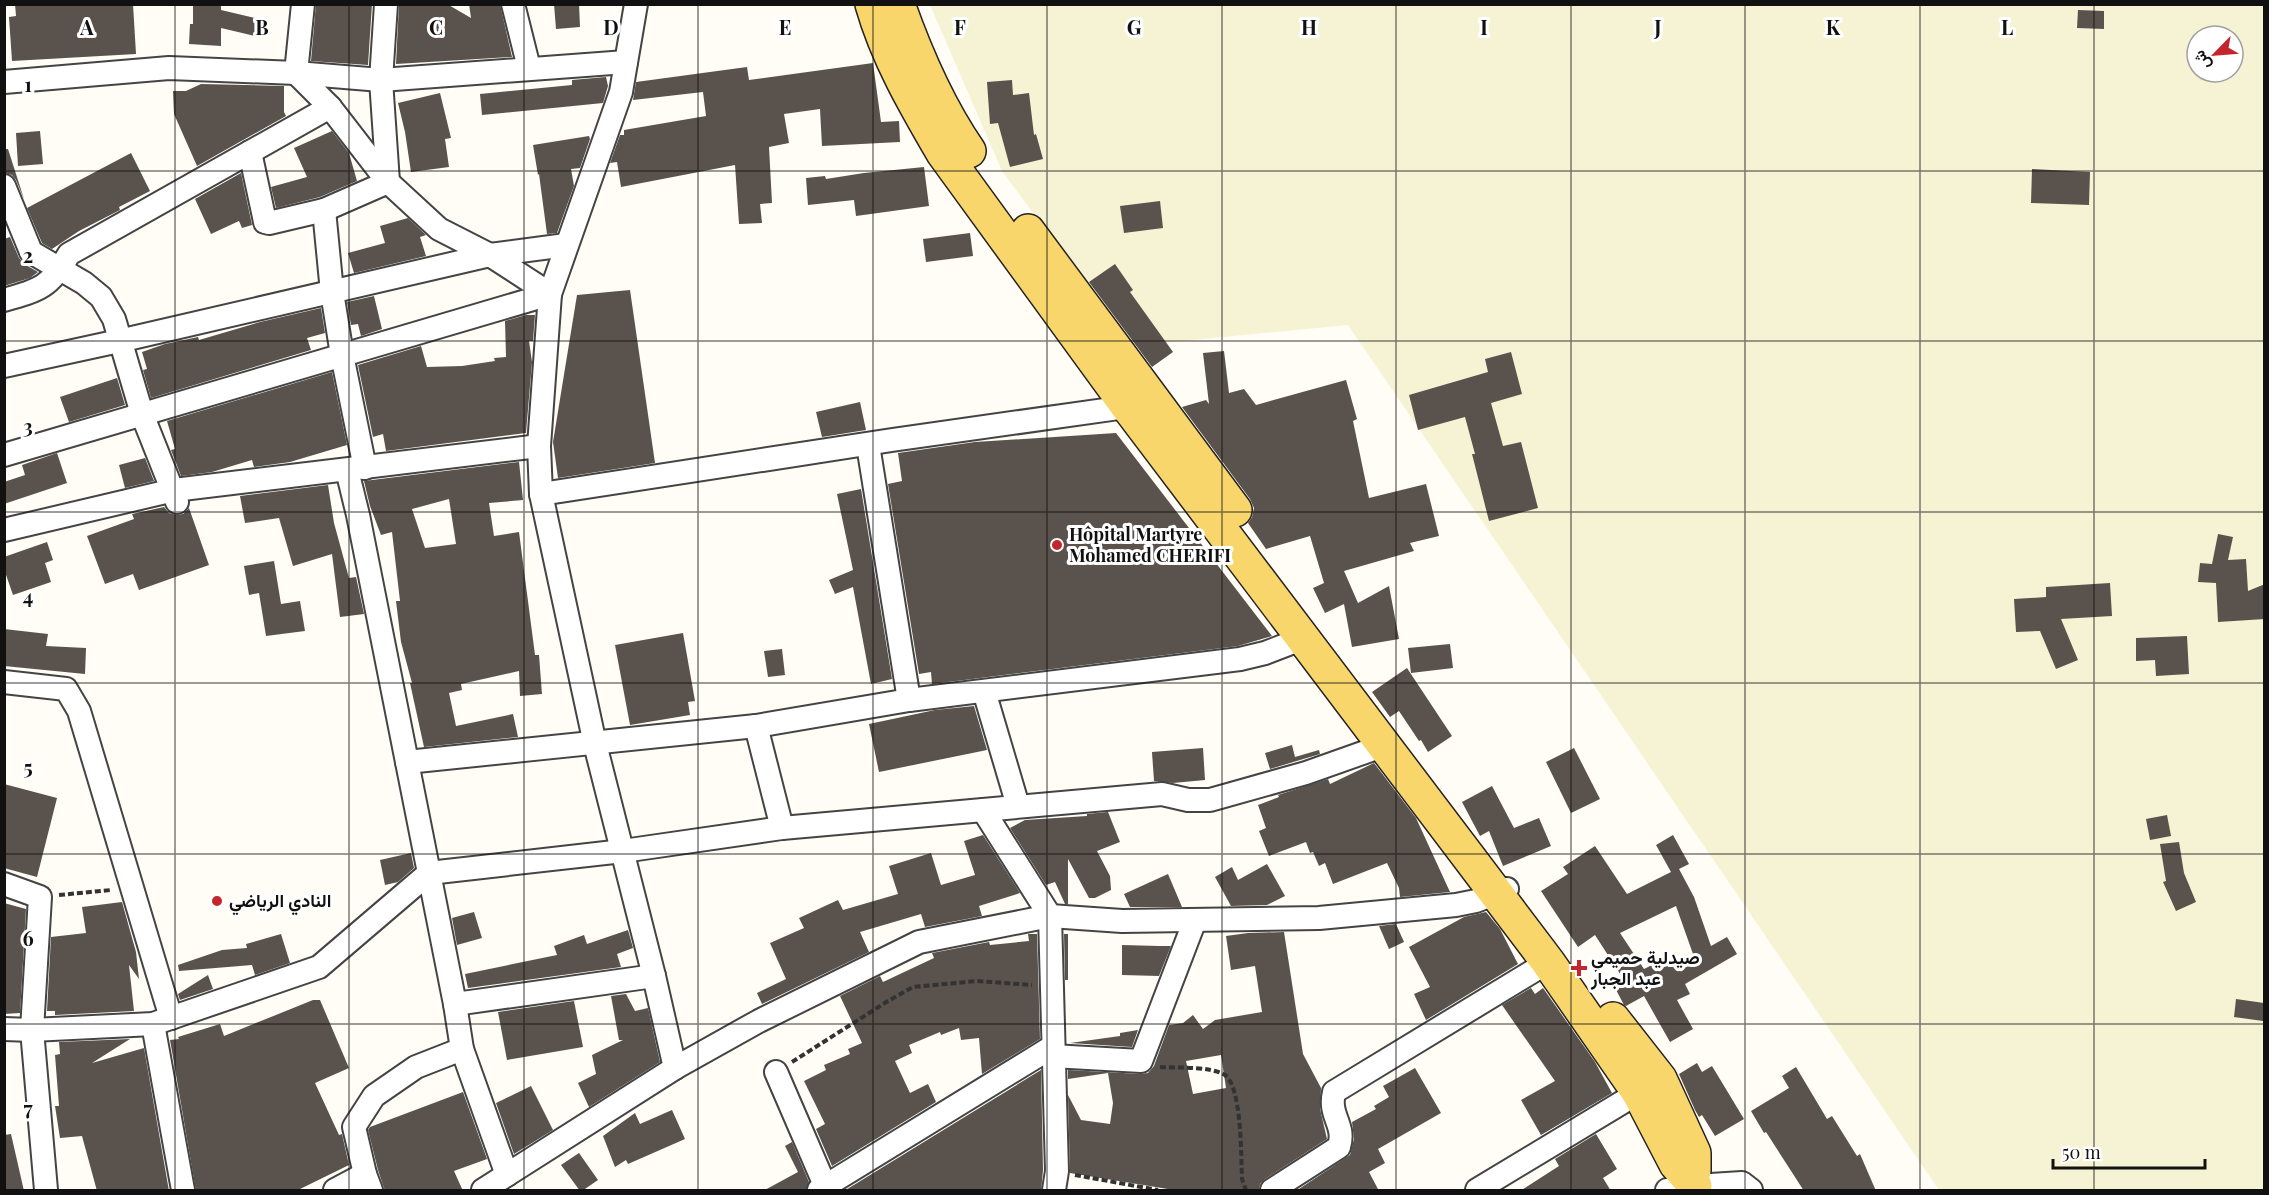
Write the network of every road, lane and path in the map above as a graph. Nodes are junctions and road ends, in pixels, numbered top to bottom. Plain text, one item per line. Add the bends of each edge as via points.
1 (303, 4) edge
2 (386, 4) edge
3 (513, 4) edge
4 (636, 4) edge
5 (872, 4) edge
6 (898, 4) edge
7 (901, 49) junction
8 (626, 62) junction
9 (529, 68) junction
10 (296, 73) junction
11 (381, 80) junction
12 (4, 82) edge
13 (330, 107) junction
14 (250, 152) junction
15 (388, 183) junction
16 (4, 186) edge
17 (324, 210) junction
18 (566, 244) junction
19 (490, 255) junction
20 (60, 270) junction
21 (332, 292) junction
22 (550, 294) junction
23 (4, 300) edge
24 (119, 341) junction
25 (342, 355) junction
26 (4, 366) edge
27 (1142, 405) junction
28 (142, 414) junction
29 (867, 445) junction
30 (539, 446) junction
31 (4, 455) edge
32 (356, 469) junction
33 (541, 494) junction
34 (175, 496) junction
35 (4, 530) edge
36 (1304, 638) junction
37 (4, 682) edge
38 (984, 691) junction
39 (909, 700) junction
40 (756, 726) junction
41 (595, 744) junction
42 (1385, 745) junction
43 (407, 762) junction
44 (1018, 806) junction
45 (983, 810) junction
46 (782, 828) junction
47 (623, 851) junction
48 (429, 873) junction
49 (4, 884) edge
50 (133, 888) junction
51 (1504, 890) junction
52 (40, 897) junction
53 (1050, 916) junction
54 (1195, 920) junction
55 (1548, 962) junction
56 (654, 976) junction
57 (1051, 986) junction
58 (455, 1004) junction
59 (162, 1021) junction
60 (4, 1029) edge
61 (32, 1030) junction
62 (462, 1049) junction
63 (1052, 1051) junction
64 (1141, 1061) junction
65 (675, 1068) junction
66 (776, 1072) joint
67 (1649, 1086) junction
68 (1055, 1181) edge
69 (368, 1182) edge
70 (494, 1185) edge
71 (824, 1189) edge
72 (1686, 1189) edge
73 (46, 1191) edge
74 (183, 1191) edge
75 (334, 1191) edge
76 (1158, 1191) edge
77 (1246, 1191) edge
78 (1272, 1191) edge
79 (1477, 1191) edge
80 (1751, 1191) edge

1 - 10 street
2 - 11 street
3 - 9 street
4 - 8 street
5 - 7 main road
6 - 7 main road
7 - 27 main road via 917,107 943,153
8 - 9 street
8 - 18 street via 621,92
9 - 11 street
10 - 11 street
10 - 12 street via 169,68
10 - 13 street
11 - 15 street
13 - 14 street
13 - 15 street
14 - 17 street via 265,222
14 - 20 street via 69,254
15 - 17 street
15 - 19 street via 439,229
16 - 20 street via 31,252
17 - 21 street
18 - 19 street
18 - 22 street
19 - 21 street
19 - 22 street
20 - 23 street via 39,290
20 - 24 street via 101,297 114,319
21 - 24 street
21 - 25 street
22 - 25 street
22 - 30 street
24 - 26 street
24 - 28 street
25 - 28 street
25 - 32 street
27 - 29 street
27 - 36 main road
27 - 51 main road
28 - 31 street
28 - 34 street
29 - 33 street
29 - 39 street
30 - 32 street
30 - 33 street
32 - 34 street
32 - 43 street via 360,527
33 - 41 street
34 - 35 street
36 - 38 street via 1240,659
36 - 42 main road
37 - 50 street via 66,689 79,711
38 - 39 street
38 - 44 street
39 - 40 street
40 - 41 street
40 - 46 street
41 - 43 street
41 - 47 street
42 - 44 street via 1306,773 1210,800 1162,794
42 - 51 main road
43 - 48 street
44 - 45 street
45 - 46 street
45 - 53 street
46 - 47 street
47 - 48 street
47 - 56 street
48 - 58 street
48 - 59 street via 319,967
49 - 52 street
50 - 52 path
50 - 59 street
51 - 54 street via 1456,905 1319,918
51 - 55 main road
51 - 67 main road
52 - 61 street
53 - 54 street via 1122,921
53 - 57 street
53 - 65 street via 919,942 759,1021
54 - 64 street
55 - 67 main road
55 - 78 street via 1334,1092 1331,1105 1343,1136 1339,1147
56 - 58 street
56 - 65 street
57 - 63 street
57 - 66 path via 977,981 913,987
58 - 62 street
59 - 61 street
59 - 74 street
60 - 61 street
61 - 73 street
62 - 69 street via 416,1067 374,1095 354,1127
62 - 70 street
63 - 64 street
63 - 68 street
63 - 71 street
64 - 77 path via 1153,1066 1213,1070 1226,1076 1237,1101
65 - 70 street
66 - 71 street
67 - 72 main road
67 - 79 street
68 - 76 path
69 - 75 street
72 - 80 street via 1742,1184

